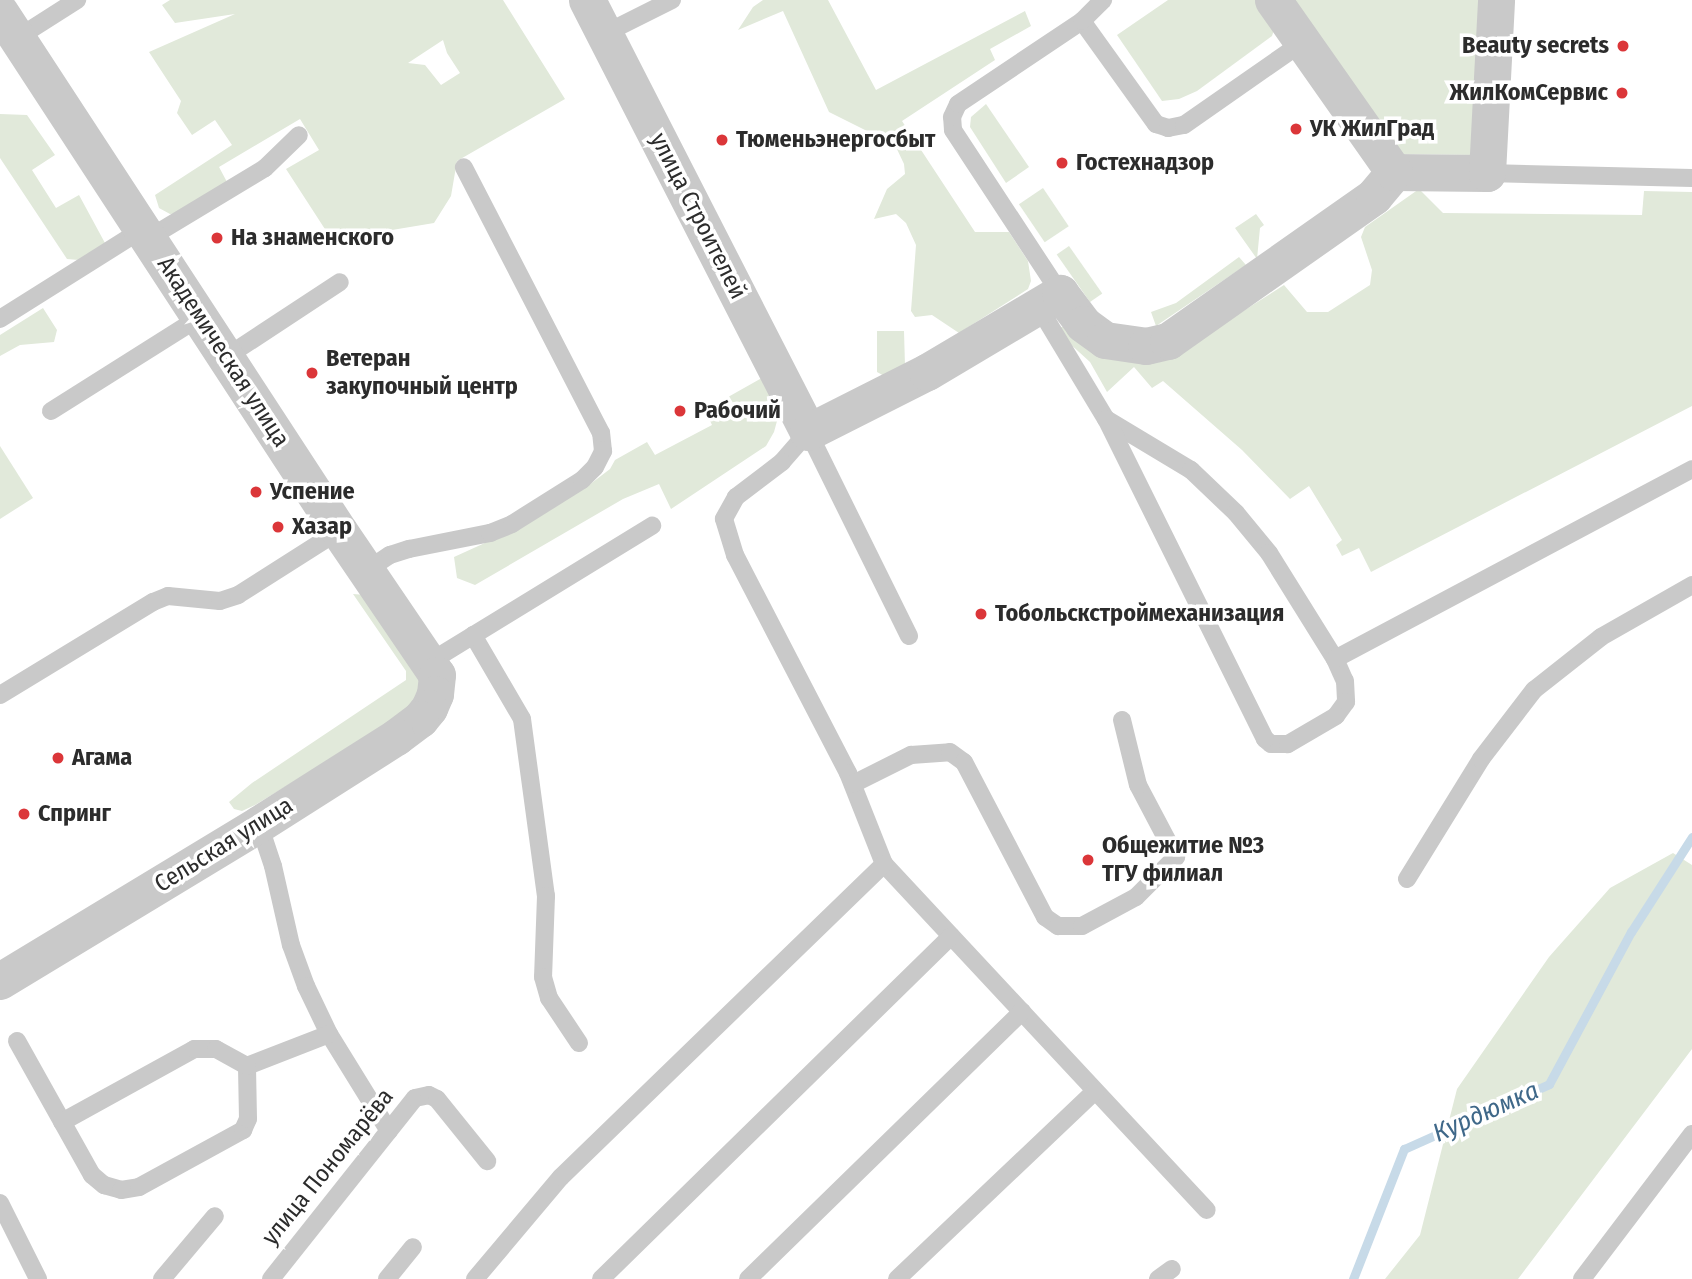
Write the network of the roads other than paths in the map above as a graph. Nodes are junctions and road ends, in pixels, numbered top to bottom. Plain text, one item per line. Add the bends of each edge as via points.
1 (77, 0) edge
2 (587, 0) edge
3 (672, 0) edge
4 (1103, 0) edge
5 (1273, 0) edge
6 (1496, 0) edge
7 (1082, 20) junction
8 (9, 24) edge
9 (604, 34) junction
10 (1303, 42) junction
11 (299, 135) dead end
12 (464, 167) dead end
13 (1394, 172) junction
14 (1486, 173) junction
15 (1692, 178) edge
16 (146, 233) junction
17 (340, 282) dead end
18 (1049, 300) junction
19 (200, 317) junction
20 (0, 319) edge
21 (226, 357) junction
22 (51, 411) dead end
23 (1106, 419) junction
24 (808, 432) junction
25 (1692, 469) edge
26 (652, 526) dead end
27 (339, 531) junction
28 (366, 570) junction
29 (1692, 585) edge
30 (473, 635) junction
31 (909, 636) dead end
32 (1335, 659) junction
33 (431, 678) junction
34 (0, 695) edge
35 (1122, 720) dead end
36 (853, 784) junction
37 (259, 824) junction
38 (884, 864) junction
39 (1407, 879) dead end
40 (951, 936) junction
41 (0, 981) edge
42 (1023, 1012) junction
43 (329, 1034) junction
44 (17, 1041) dead end
45 (579, 1043) dead end
46 (247, 1066) junction
47 (1096, 1091) junction
48 (62, 1122) junction
49 (389, 1131) junction
50 (1692, 1134) edge
51 (487, 1161) dead end
52 (0, 1203) edge
53 (1207, 1210) dead end
54 (215, 1216) dead end
55 (413, 1247) dead end
56 (38, 1279) edge
57 (162, 1279) edge
58 (271, 1279) edge
59 (387, 1279) edge
60 (475, 1279) edge
61 (601, 1279) edge
62 (748, 1279) edge
63 (897, 1279) edge
64 (1583, 1279) edge

1 - 8 lane
2 - 9 street, улица Строителей
3 - 9 lane
4 - 7 lane
5 - 10 street
6 - 14 street
7 - 10 lane via 1156,124 1168,128 1184,125
7 - 18 lane via 958,104 951,117 953,130
8 - 16 street, Академическая улица
9 - 24 street, улица Строителей
10 - 13 street
11 - 16 lane via 265,168
12 - 28 lane via 601,433 603,451 582,480 512,524 390,555
13 - 14 street
13 - 18 street via 1374,195 1168,341 1146,346 1105,340
14 - 15 lane
16 - 19 street, Академическая улица
16 - 20 lane
17 - 21 lane
18 - 23 lane
18 - 24 street via 927,372
19 - 21 street, Академическая улица
19 - 22 lane
21 - 27 street, Академическая улица
23 - 32 lane via 1191,470 1236,513 1269,553
23 - 32 lane via 1271,744 1288,744 1343,710 1345,681
24 - 31 lane
24 - 36 lane via 782,462 736,496 724,519 735,555
25 - 32 lane
26 - 30 lane
27 - 28 street, Академическая улица
27 - 34 lane via 238,595 220,601 167,596 153,602
28 - 33 street, Академическая улица
29 - 39 lane via 1601,638 1534,690 1481,759
30 - 33 lane
30 - 45 lane via 522,719 546,896 543,977 549,999
33 - 37 street, Сельская улица via 420,719
35 - 36 lane via 1138,785 1176,857 1136,897 1082,926 1058,926 1045,918 964,762 950,752 911,755
36 - 38 lane
37 - 41 street, Сельская улица
37 - 43 lane via 291,945
38 - 40 lane
38 - 60 lane via 561,1177
40 - 42 lane
40 - 61 lane
42 - 47 lane
42 - 62 lane
43 - 46 lane
43 - 49 lane
44 - 48 lane
46 - 48 lane via 216,1049 194,1049
46 - 48 lane via 248,1119 243,1130 139,1187 121,1190 92,1175
47 - 53 lane
47 - 63 lane
49 - 51 lane, улица Пономарёва via 415,1098 429,1095
49 - 58 lane, улица Пономарёва
50 - 64 lane
52 - 56 lane
54 - 57 lane
55 - 59 lane

